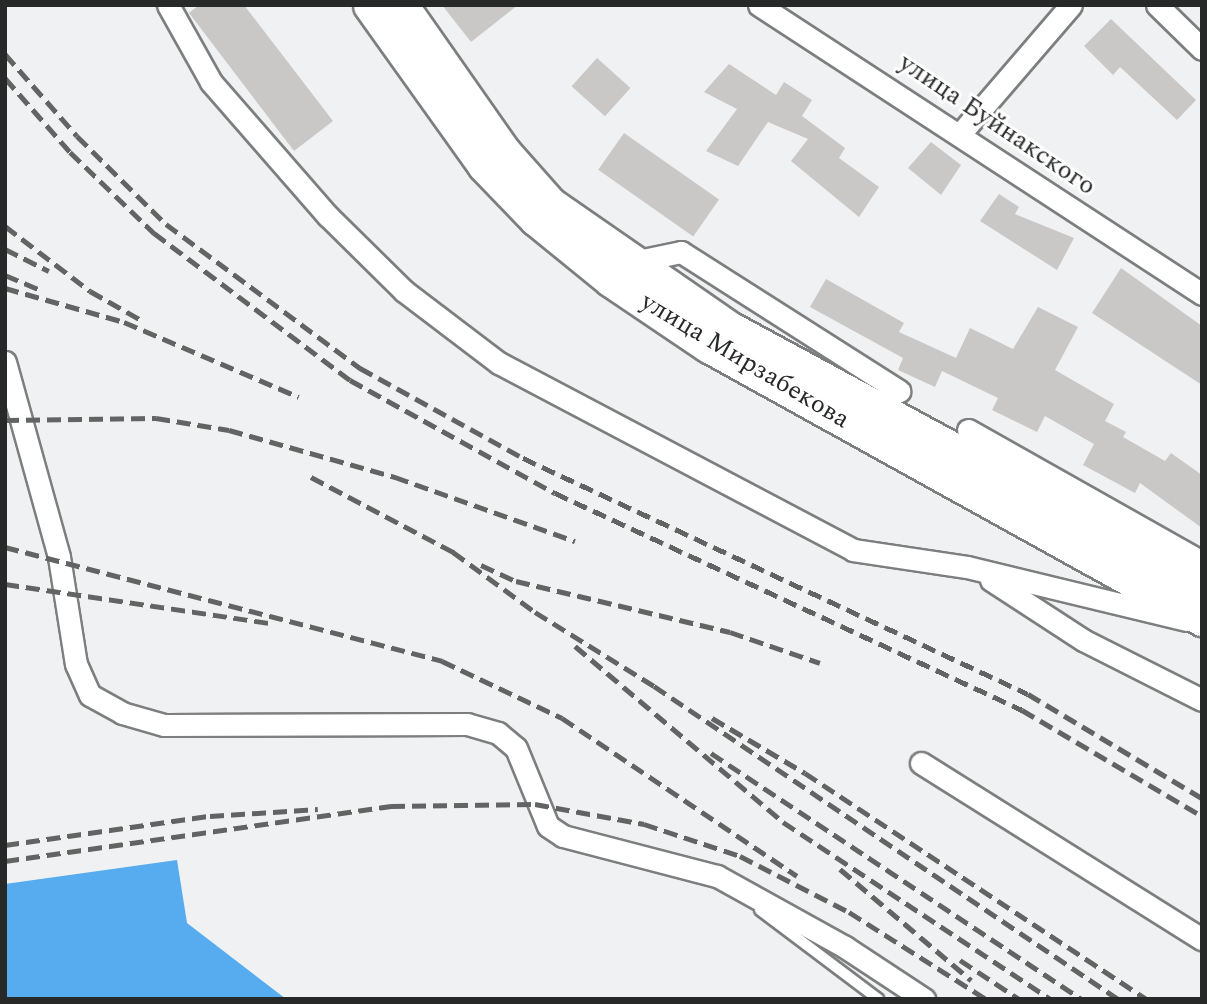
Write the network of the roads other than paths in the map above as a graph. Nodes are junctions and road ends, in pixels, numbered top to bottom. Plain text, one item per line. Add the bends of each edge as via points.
1 (168, 5) edge
2 (370, 5) edge
3 (401, 5) edge
4 (759, 5) edge
5 (1072, 5) edge
6 (1157, 5) edge
7 (1202, 49) edge
8 (960, 134) junction
9 (633, 262) junction
10 (1202, 293) edge
11 (5, 362) edge
12 (899, 391) dead end
13 (968, 430) dead end
14 (1202, 562) edge
15 (967, 567) junction
16 (1202, 584) edge
17 (1202, 622) edge
18 (1202, 700) edge
19 (921, 763) dead end
20 (717, 876) junction
21 (1202, 939) edge
22 (878, 999) edge
23 (924, 999) edge

1 - 15 street via 211,82 328,216 404,292 499,363 853,550
2 - 17 main road, улица Мирзабекова via 484,165 536,219 611,280 709,346
3 - 9 main road, улица Мирзабекова via 504,152 541,193
4 - 8 street, улица Буйнакского
5 - 8 street
6 - 7 street
8 - 10 street, улица Буйнакского
9 - 12 street via 681,252
9 - 16 main road, улица Мирзабекова via 729,328
11 - 20 street via 59,557 76,664 90,695 122,712 164,725 477,727 498,733 516,748 530,773 535,804 548,826 563,836
13 - 14 street
15 - 17 street
15 - 18 street via 1083,640
19 - 21 street
20 - 22 lane
20 - 23 street via 845,947

